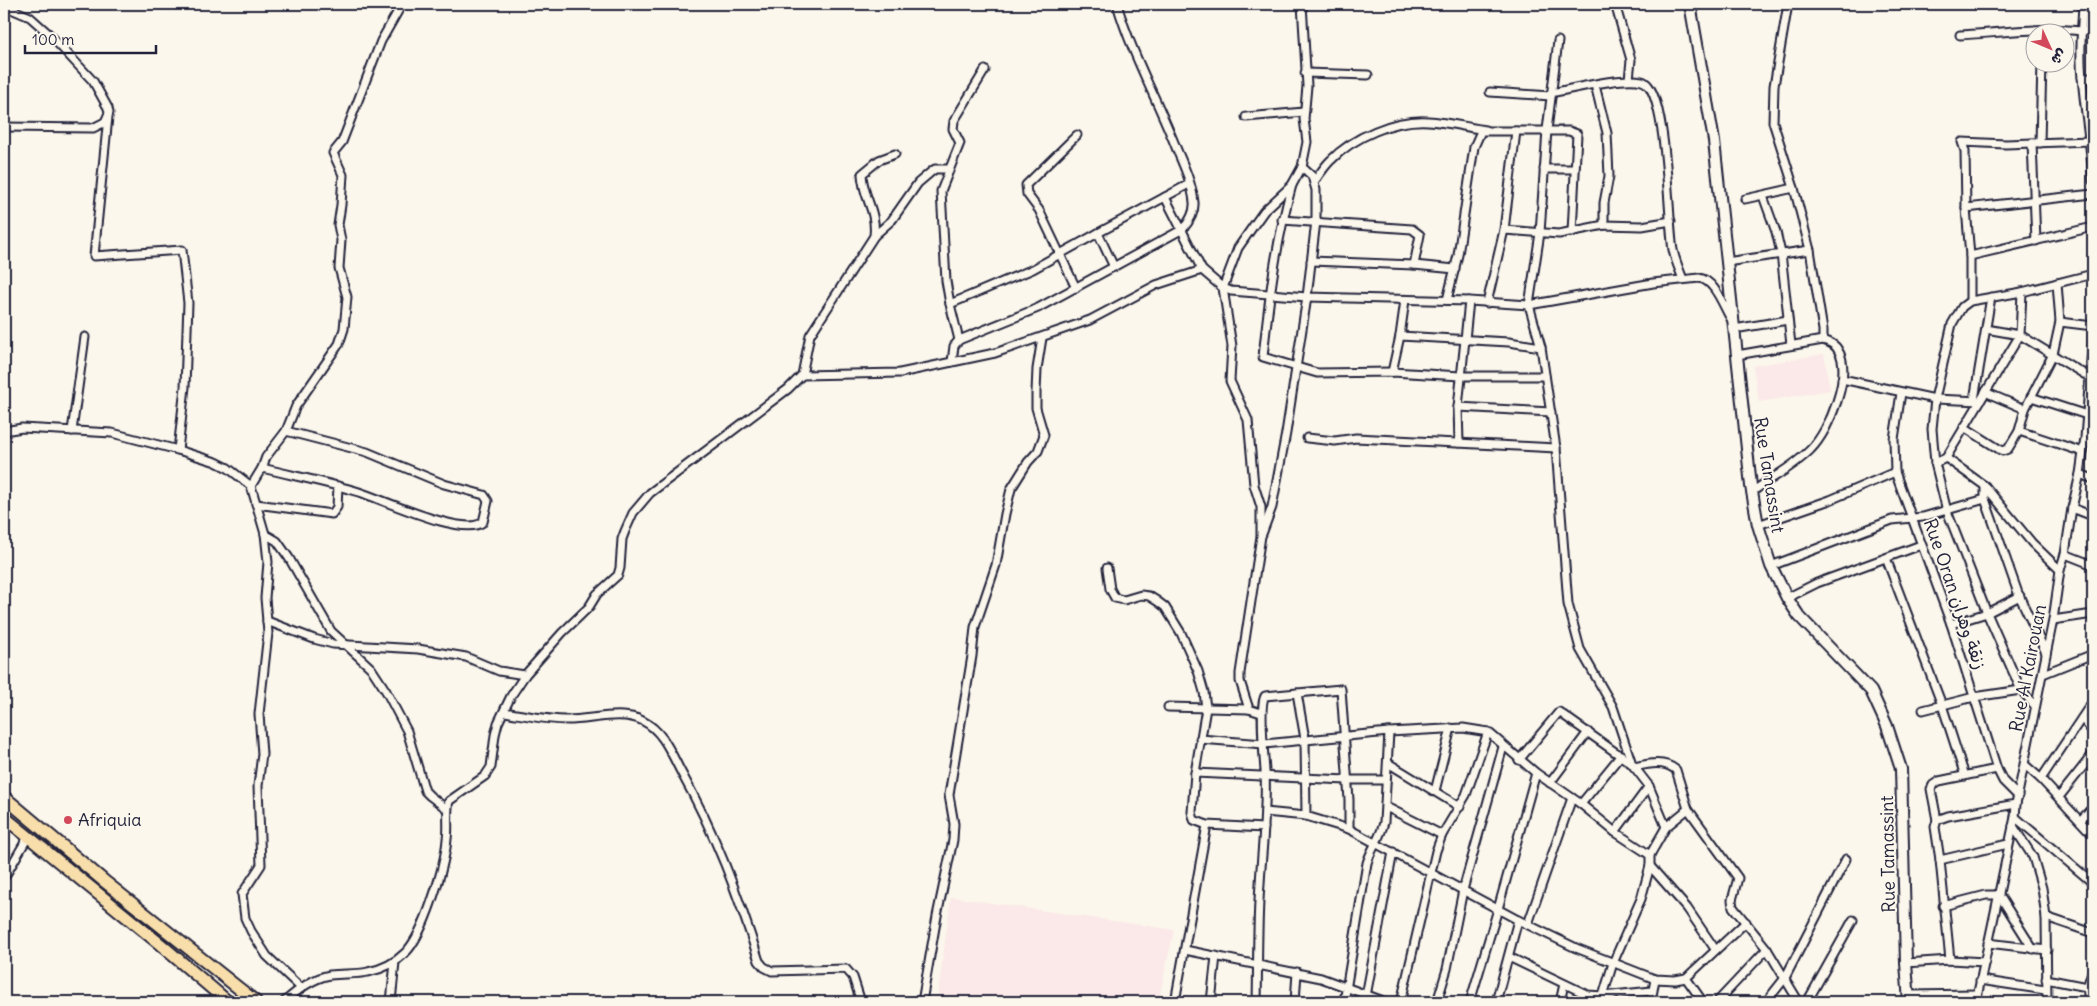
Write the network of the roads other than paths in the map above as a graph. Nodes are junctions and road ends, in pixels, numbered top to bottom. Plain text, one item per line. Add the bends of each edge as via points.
1 (402, 4) edge
2 (1117, 4) edge
3 (1302, 4) edge
4 (1615, 4) edge
5 (1690, 4) edge
6 (1788, 4) edge
7 (2083, 4) edge
8 (4, 6) edge
9 (2074, 30) edge
10 (2082, 30) junction
11 (2024, 33) edge
12 (2093, 33) edge
13 (1960, 35) dead end
14 (1558, 41) dead end
15 (984, 70) dead end
16 (2042, 72) edge
17 (1306, 73) junction
18 (1368, 76) dead end
19 (2082, 77) junction
20 (1629, 79) junction
21 (2093, 79) edge
22 (1595, 85) junction
23 (1490, 92) dead end
24 (1551, 94) junction
25 (1304, 112) junction
26 (1246, 116) dead end
27 (108, 117) junction
28 (4, 127) edge
29 (1487, 130) junction
30 (1547, 130) junction
31 (1516, 131) junction
32 (1077, 135) dead end
33 (2091, 141) junction
34 (2032, 143) junction
35 (2040, 143) junction
36 (895, 154) dead end
37 (2092, 154) edge
38 (1302, 167) junction
39 (949, 169) junction
40 (1544, 169) junction
41 (1574, 170) junction
42 (2093, 181) edge
43 (1314, 182) junction
44 (1189, 184) junction
45 (1292, 185) junction
46 (1794, 188) junction
47 (2093, 194) edge
48 (1763, 196) junction
49 (1165, 197) junction
50 (1745, 199) dead end
51 (2033, 202) junction
52 (1966, 208) junction
53 (1282, 220) junction
54 (1316, 221) junction
55 (1671, 221) junction
56 (1604, 225) junction
57 (2093, 227) edge
58 (1183, 229) junction
59 (1504, 230) junction
60 (1572, 232) junction
61 (1098, 233) junction
62 (1540, 233) junction
63 (874, 236) junction
64 (2036, 241) junction
65 (1810, 250) junction
66 (1059, 253) junction
67 (1781, 253) junction
68 (1970, 256) junction
69 (1311, 261) junction
70 (1726, 262) junction
71 (1414, 265) junction
72 (1114, 267) junction
73 (1455, 269) junction
74 (1202, 270) junction
75 (2093, 274) edge
76 (1683, 279) junction
77 (2057, 283) junction
78 (1076, 288) junction
79 (1223, 288) junction
80 (2022, 292) junction
81 (1270, 295) junction
82 (1307, 297) junction
83 (1991, 297) junction
84 (1405, 300) junction
85 (1447, 300) junction
86 (1469, 301) junction
87 (1970, 301) junction
88 (1487, 303) junction
89 (950, 304) junction
90 (1529, 305) junction
91 (1788, 320) junction
92 (2060, 322) junction
93 (1734, 326) junction
94 (2093, 326) edge
95 (1986, 329) junction
96 (2020, 335) junction
97 (1400, 336) junction
98 (2093, 336) edge
99 (85, 337) dead end
100 (1042, 338) junction
101 (959, 340) junction
102 (1465, 340) junction
103 (1822, 340) junction
104 (1791, 344) junction
105 (1541, 347) junction
106 (2053, 354) junction
107 (1737, 355) junction
108 (952, 362) junction
109 (2092, 363) edge
110 (1296, 366) junction
111 (1392, 372) junction
112 (802, 374) junction
113 (1461, 376) junction
114 (1545, 376) junction
115 (2089, 377) junction
116 (1842, 379) junction
117 (1985, 392) junction
118 (1901, 393) junction
119 (2031, 397) junction
120 (1935, 399) junction
121 (1977, 400) junction
122 (2090, 406) edge
123 (1458, 407) junction
124 (2025, 409) junction
125 (1552, 412) junction
126 (2087, 415) junction
127 (1964, 427) junction
128 (4, 431) edge
129 (72, 431) junction
130 (286, 431) junction
131 (2019, 431) junction
132 (1307, 438) dead end
133 (2085, 438) junction
134 (2093, 441) edge
135 (1459, 443) junction
136 (1556, 448) junction
137 (178, 450) junction
138 (2083, 452) junction
139 (1946, 458) junction
140 (1935, 463) junction
141 (262, 468) junction
142 (1895, 472) junction
143 (2080, 474) junction
144 (2093, 479) edge
145 (251, 486) junction
146 (338, 486) junction
147 (1985, 486) junction
148 (1752, 492) junction
149 (1985, 499) junction
150 (256, 504) junction
151 (2072, 508) junction
152 (1947, 511) junction
153 (1913, 516) junction
154 (2093, 516) edge
155 (1758, 525) junction
156 (266, 534) junction
157 (1261, 536) junction
158 (1921, 544) junction
159 (2066, 554) junction
160 (1886, 558) junction
161 (2093, 565) edge
162 (1770, 566) junction
163 (1107, 568) dead end
164 (2060, 570) junction
165 (2020, 596) junction
166 (1787, 598) junction
167 (1987, 613) junction
168 (2093, 614) edge
169 (2054, 620) junction
170 (266, 621) junction
171 (1951, 624) junction
172 (347, 646) junction
173 (2046, 653) junction
174 (2093, 654) edge
175 (2043, 674) junction
176 (525, 675) junction
177 (2021, 690) junction
178 (1297, 693) junction
179 (1974, 697) junction
180 (2093, 701) edge
181 (1942, 705) junction
182 (2035, 706) junction
183 (1168, 707) dead end
184 (1206, 708) junction
185 (1248, 709) junction
186 (1923, 710) dead end
187 (504, 712) junction
188 (1262, 713) junction
189 (2082, 718) junction
190 (1451, 728) junction
191 (1389, 732) junction
192 (1488, 732) junction
193 (1588, 732) junction
194 (2093, 732) edge
195 (1343, 737) junction
196 (1200, 739) junction
197 (1305, 739) junction
198 (1264, 744) junction
199 (1503, 747) junction
200 (2093, 754) edge
201 (1621, 755) junction
202 (1519, 760) junction
203 (1388, 763) junction
204 (2025, 765) junction
205 (1633, 766) junction
206 (1997, 769) junction
207 (1195, 773) junction
208 (1536, 773) junction
209 (1265, 775) junction
210 (1965, 776) junction
211 (1304, 777) junction
212 (2041, 779) junction
213 (1347, 780) junction
214 (1386, 780) junction
215 (1550, 783) junction
216 (1649, 786) junction
217 (1435, 791) junction
218 (2018, 796) junction
219 (4, 797) edge
220 (2059, 797) junction
221 (1572, 798) junction
222 (1581, 804) junction
223 (2016, 804) junction
224 (1386, 807) junction
225 (1460, 807) junction
226 (2093, 808) edge
227 (447, 809) junction
228 (1688, 809) junction
229 (1265, 812) junction
230 (1306, 816) junction
231 (4, 817) edge
232 (2015, 817) junction
233 (1937, 820) junction
234 (2080, 821) junction
235 (1207, 825) junction
236 (2013, 826) junction
237 (1666, 827) junction
238 (1264, 828) junction
239 (1349, 830) junction
240 (1615, 832) junction
241 (1442, 835) junction
242 (2093, 835) edge
243 (28, 837) junction
244 (1375, 843) junction
245 (2008, 844) junction
246 (1393, 852) junction
247 (1650, 855) junction
248 (1846, 859) dead end
249 (1940, 860) junction
250 (1650, 866) junction
251 (1431, 872) junction
252 (4, 878) edge
253 (2093, 883) edge
254 (1463, 890) junction
255 (1999, 895) junction
256 (1943, 906) junction
257 (1498, 909) junction
258 (2046, 917) junction
259 (1518, 920) junction
260 (1853, 920) dead end
261 (1746, 922) junction
262 (1528, 924) junction
263 (2093, 933) edge
264 (1988, 943) junction
265 (1715, 949) junction
266 (1767, 949) junction
267 (2033, 949) junction
268 (1185, 950) junction
269 (2047, 950) junction
270 (1216, 956) junction
271 (1509, 957) junction
272 (1950, 960) junction
273 (395, 962) junction
274 (1985, 962) junction
275 (1613, 963) junction
276 (1906, 963) junction
277 (1258, 966) junction
278 (2093, 969) edge
279 (1297, 972) junction
280 (1686, 978) junction
281 (1785, 978) junction
282 (1655, 979) junction
283 (2046, 979) junction
284 (1980, 980) junction
285 (1564, 984) junction
286 (2087, 987) junction
287 (301, 988) junction
288 (1346, 988) junction
289 (2046, 990) junction
290 (1652, 991) junction
291 (1977, 994) junction
292 (1366, 996) junction
293 (1603, 996) junction
294 (1909, 998) edge
295 (228, 1002) edge
296 (256, 1002) edge
297 (284, 1002) edge
298 (391, 1002) edge
299 (861, 1002) edge
300 (922, 1002) edge
301 (1175, 1002) edge
302 (1211, 1002) edge
303 (1257, 1002) edge
304 (1295, 1002) edge
305 (1344, 1002) edge
306 (1385, 1002) edge
307 (1401, 1002) edge
308 (1437, 1002) edge
309 (1470, 1002) edge
310 (1496, 1002) edge
311 (1560, 1002) edge
312 (1651, 1002) edge
313 (1703, 1002) edge
314 (1717, 1002) edge
315 (1766, 1002) edge
316 (1799, 1002) edge
317 (1807, 1002) edge
318 (1976, 1002) edge
319 (2047, 1002) edge
320 (2089, 1002) edge

1 - 130 street via 381,41 342,142 333,153 343,175 338,226 341,240 339,268 347,297 344,329 339,344 296,406
2 - 44 street via 1143,74 1168,124
3 - 17 street
4 - 20 street via 1631,60
5 - 70 main road, Rue Tamassint via 1714,140
6 - 46 street via 1774,86 1773,122
7 - 10 street
8 - 27 street via 30,17 75,61 97,89 108,108
9 - 10 street
10 - 12 street
10 - 19 street
11 - 13 street
14 - 24 street
15 - 39 street via 954,121 953,129 960,143
16 - 35 street
17 - 18 street
17 - 25 street
19 - 21 street
19 - 33 street
20 - 22 street
20 - 55 street via 1647,83 1659,112
22 - 24 street
22 - 56 street via 1607,133 1609,176
23 - 24 street
24 - 30 street
25 - 26 street
25 - 38 street via 1307,142
27 - 28 street via 100,126 93,128
27 - 137 street via 94,256 182,250 188,303 185,387
29 - 31 street
29 - 43 street via 1426,121 1400,124 1351,144 1331,160
29 - 73 street via 1481,132 1474,147
30 - 31 street
30 - 40 street
30 - 41 street via 1577,134
31 - 59 street
32 - 66 street via 1026,185 1027,194 1039,210
33 - 35 street
33 - 37 street
34 - 35 street
34 - 51 street
34 - 52 street via 1962,142
36 - 63 street via 879,160 862,174 864,191 873,212
37 - 42 street
38 - 43 street
38 - 45 street
39 - 63 street via 934,170 918,183 892,220
39 - 89 street via 941,191
40 - 41 street
40 - 62 street
41 - 60 street
43 - 54 street
44 - 49 street
44 - 58 street via 1193,212
45 - 53 street
45 - 79 street via 1264,211 1238,248
46 - 48 street
46 - 65 street
47 - 51 street
48 - 50 street
48 - 67 street
49 - 58 street
49 - 61 street
51 - 52 street
51 - 64 street
52 - 68 street
53 - 54 street
53 - 81 street
54 - 69 street
54 - 71 street via 1412,229 1420,235
55 - 56 street via 1642,226
55 - 76 street via 1673,249
56 - 60 street
57 - 64 street
58 - 72 street
58 - 74 street
59 - 62 street
59 - 88 street
60 - 62 street
61 - 66 street
61 - 72 street
62 - 90 street
63 - 112 street via 810,335
64 - 68 street
65 - 67 street
65 - 103 street
66 - 78 street
66 - 89 street via 1033,269
67 - 70 street
67 - 91 street
68 - 87 street
69 - 71 street
69 - 82 street
70 - 93 main road, Rue Tamassint
71 - 73 street
72 - 78 street
73 - 85 street
74 - 79 street
74 - 100 street via 1156,285 1090,320
75 - 77 street
76 - 90 street
76 - 93 street via 1706,279 1712,284
77 - 80 street
77 - 92 street
78 - 101 street via 1038,308
79 - 81 street
79 - 157 street via 1232,346 1230,381 1248,420
80 - 83 street
80 - 96 street
81 - 82 street
81 - 110 street via 1263,358
82 - 84 street
82 - 110 street
83 - 87 street
83 - 95 street
84 - 85 street
84 - 97 street
85 - 86 street
86 - 88 street
86 - 102 street
87 - 120 street via 1962,307 1952,324
88 - 90 street
89 - 101 street
90 - 105 street
91 - 93 street
91 - 104 street
92 - 94 street
92 - 106 street
93 - 107 main road, Rue Tamassint
95 - 96 street
95 - 121 street
96 - 106 street
96 - 117 street
97 - 102 street
97 - 111 street
98 - 109 street, Rue Al Kairouan
99 - 129 street
100 - 108 street
100 - 300 street via 1036,400 1044,436 1038,451 1011,489 996,565 975,626 949,795 953,840
101 - 108 street via 954,346
102 - 105 street
102 - 113 street
103 - 104 street
103 - 116 street via 1840,352
104 - 107 street
105 - 114 street
106 - 115 street
106 - 119 street
107 - 148 main road, Rue Tamassint
108 - 112 street via 900,373
109 - 115 street, Rue Al Kairouan
110 - 111 street via 1317,373
110 - 157 street via 1278,480
111 - 113 street
112 - 176 street via 788,389 639,504 622,539 618,575
113 - 114 street
113 - 123 street
114 - 125 street
115 - 122 street, Rue Al Kairouan
116 - 118 street
116 - 148 street via 1831,417 1819,439 1804,455
117 - 121 street
117 - 124 street
118 - 120 street
118 - 142 street, Rue Oran زنقة وهران via 1894,439
119 - 124 street
119 - 126 street
120 - 121 street
120 - 140 street via 1932,429
121 - 127 street
122 - 126 street, Rue Al Kairouan
123 - 125 street
123 - 135 street
124 - 131 street
125 - 136 street
126 - 133 street, Rue Al Kairouan
127 - 131 street via 2003,451 2008,449
127 - 139 street
128 - 129 street via 22,428
129 - 137 street via 103,431
130 - 141 street via 270,451
130 - 146 street via 367,452 444,484 484,496 488,501 483,522 479,526 468,526 418,515
131 - 138 street
132 - 135 street
133 - 134 street
133 - 138 street, Rue Al Kairouan
135 - 136 street
136 - 205 street via 1568,604 1580,648 1613,707
137 - 145 street via 216,462
138 - 143 street, Rue Al Kairouan
139 - 140 street
139 - 147 street
140 - 152 street
141 - 145 street
141 - 146 street
142 - 153 street, Rue Oran زنقة وهران
142 - 155 street via 1830,500
143 - 144 street
143 - 151 street, Rue Al Kairouan
145 - 150 street
146 - 150 street via 337,507 332,514
147 - 149 street
147 - 164 street via 2032,543
148 - 155 main road, Rue Tamassint
149 - 152 street
149 - 165 street
150 - 156 street
151 - 154 street
151 - 159 street, Rue Al Kairouan
152 - 153 street
152 - 167 street
153 - 158 street, Rue Oran زنقة وهران
153 - 162 street via 1892,520
155 - 162 main road, Rue Tamassint
156 - 170 street
156 - 172 street via 282,547 331,631
157 - 185 street via 1240,673
158 - 160 street
158 - 171 street, Rue Oran زنقة وهران
159 - 161 street
159 - 164 street, Rue Al Kairouan
160 - 166 street via 1817,583
160 - 181 street
162 - 166 main road, Rue Tamassint
163 - 184 street via 1110,589 1115,598 1124,600 1149,596 1165,607 1198,671
164 - 169 street, Rue Al Kairouan
165 - 167 street
165 - 173 street
166 - 276 main road, Rue Tamassint via 1799,616 1871,691 1887,726 1901,769 1903,792
167 - 171 street
167 - 177 street
168 - 169 street
169 - 173 street, Rue Al Kairouan
170 - 172 street via 314,639
170 - 287 street via 268,633 259,714 261,865 242,894 245,918 251,931 267,956
171 - 179 street, Rue Oran زنقة وهران
172 - 176 street via 418,649 466,658 499,671
172 - 227 street via 371,668 386,691 407,731 425,791
173 - 175 street, Rue Al Kairouan
174 - 175 street
175 - 182 street, Rue Al Kairouan
176 - 187 street
177 - 179 street
177 - 182 street
178 - 188 street via 1265,696
178 - 195 street via 1341,689
178 - 197 street
179 - 181 street
179 - 206 street, Rue Oran زنقة وهران
180 - 189 street
181 - 186 street
181 - 210 street
182 - 204 street, Rue Al Kairouan
183 - 184 street
184 - 185 street
184 - 196 street
185 - 188 street
187 - 227 street via 495,735 491,767 485,776 449,801
187 - 299 street via 566,720 624,717 642,720 656,730 696,799 728,869 759,961 772,971 846,969 853,977
188 - 198 street
189 - 194 street
189 - 212 street
190 - 191 street
190 - 192 street
190 - 217 street
191 - 195 street
191 - 203 street
192 - 199 street
192 - 225 street
193 - 201 street
193 - 202 street via 1559,712
193 - 215 street
195 - 197 street
195 - 213 street
196 - 198 street
196 - 207 street
197 - 198 street
197 - 211 street
198 - 209 street
199 - 202 street
199 - 254 street
200 - 220 street
201 - 205 street
201 - 222 street
202 - 208 street
203 - 214 street
203 - 217 street
204 - 212 street
204 - 218 street, Rue Al Kairouan
205 - 216 street
205 - 228 street via 1672,766 1681,780
206 - 210 street
206 - 218 street, Rue Oran زنقة وهران via 2003,782
207 - 209 street
207 - 235 street via 1192,816 1196,822
208 - 215 street
208 - 257 street
209 - 211 street
209 - 229 street
210 - 233 street via 1933,784 1931,789
211 - 213 street
211 - 230 street
212 - 220 street
213 - 214 street
213 - 239 street
214 - 224 street
215 - 221 street
216 - 237 street
216 - 240 street
217 - 225 street
218 - 223 street, Rue Al Kairouan
219 - 296 highway
220 - 234 street
221 - 222 street
221 - 262 street
222 - 240 street
223 - 232 street, Rue Al Kairouan
223 - 233 street
224 - 241 street
224 - 244 street via 1382,829
225 - 241 street
226 - 234 street
227 - 273 street via 447,840 427,915 417,936
228 - 237 street
228 - 261 street via 1736,873 1733,906
229 - 230 street
229 - 238 street
230 - 239 street
231 - 243 highway
232 - 236 street, Rue Al Kairouan
232 - 253 street
233 - 249 street via 1935,827
234 - 242 street
235 - 238 street
235 - 268 street
236 - 245 street, Rue Al Kairouan
236 - 258 street via 2034,857
237 - 247 street
238 - 277 street
239 - 244 street
240 - 247 street
241 - 251 street
243 - 252 street
243 - 295 highway
244 - 246 street
244 - 288 street via 1366,864
245 - 249 street
245 - 255 street, Rue Al Kairouan
246 - 251 street
246 - 292 street
247 - 250 street
248 - 281 street
249 - 256 street
250 - 265 street via 1687,908
250 - 275 street via 1641,899
251 - 254 street
251 - 307 street
254 - 257 street
254 - 308 street
255 - 256 street via 1986,895
255 - 264 street, Rue Al Kairouan
255 - 267 street
256 - 272 street
257 - 259 street
257 - 309 street
258 - 263 street
258 - 269 street
259 - 262 street
259 - 271 street
260 - 317 street
261 - 265 street
261 - 266 street
262 - 275 street
264 - 267 street
264 - 274 street, Rue Al Kairouan
265 - 280 street
266 - 281 street
266 - 314 street
267 - 269 street
268 - 270 street
268 - 301 street
269 - 283 street
270 - 277 street
270 - 302 street
271 - 285 street
271 - 310 street
272 - 274 street
272 - 276 street
273 - 287 street via 361,973 330,975
273 - 298 street
274 - 284 street, Rue Al Kairouan
275 - 282 street
275 - 293 street
276 - 294 main road, Rue Tamassint
277 - 279 street
277 - 303 street
278 - 286 street
279 - 288 street
279 - 304 street
280 - 282 street
280 - 313 street
281 - 315 street
281 - 316 street
282 - 290 street
283 - 286 street
283 - 289 street
284 - 289 street
284 - 291 street, Rue Al Kairouan
285 - 293 street via 1588,995
285 - 311 street
286 - 320 street
287 - 297 street
288 - 292 street
288 - 305 street
289 - 319 street
290 - 293 street
290 - 312 street
291 - 294 street
291 - 318 street, Rue Al Kairouan
292 - 306 street

